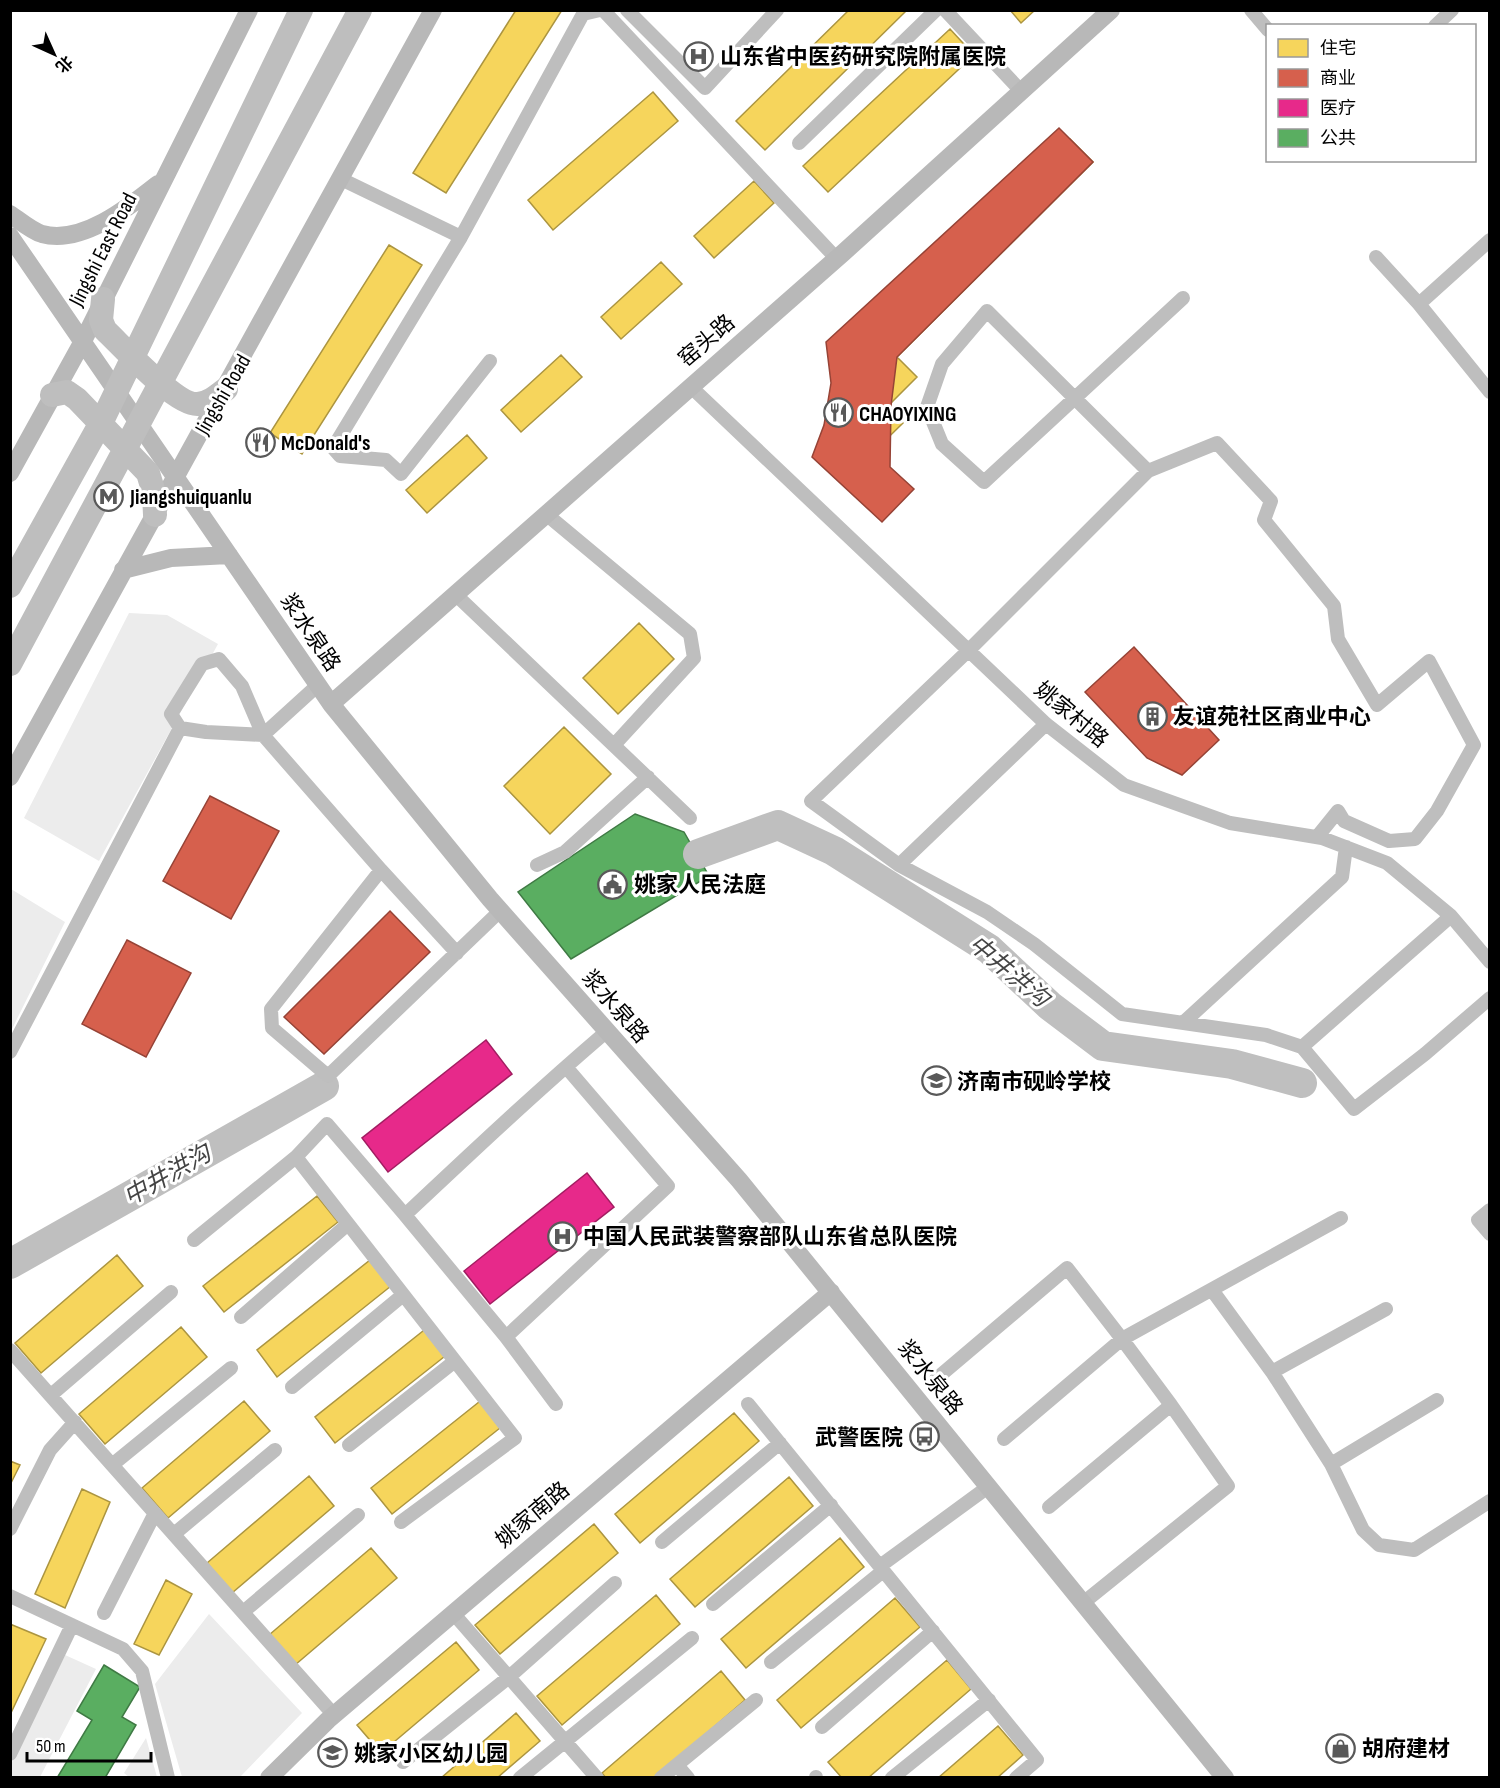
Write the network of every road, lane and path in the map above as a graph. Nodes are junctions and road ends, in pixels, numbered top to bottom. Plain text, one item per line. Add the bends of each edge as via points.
1 (249, 10) edge
2 (301, 10) edge
3 (433, 10) edge
4 (602, 10) edge
5 (627, 10) edge
6 (777, 10) edge
7 (936, 10) edge
8 (945, 10) edge
9 (1111, 10) edge
10 (1251, 10) edge
11 (1452, 10) edge
12 (359, 11) edge
13 (1438, 24) edge
14 (1266, 28) edge
15 (1022, 91) junction
16 (799, 143) dead end
17 (164, 179) junction
18 (341, 179) junction
19 (10, 214) edge
20 (10, 236) edge
21 (461, 237) junction
22 (1490, 240) edge
23 (1376, 257) dead end
24 (837, 259) junction
25 (1183, 298) dead end
26 (103, 299) junction
27 (1419, 304) junction
28 (83, 341) junction
29 (490, 361) dead end
30 (690, 386) junction
31 (226, 390) junction
32 (1490, 392) edge
33 (52, 395) junction
34 (1075, 399) junction
35 (1148, 471) junction
36 (10, 472) edge
37 (174, 478) junction
38 (546, 514) junction
39 (155, 515) junction
40 (229, 555) junction
41 (123, 570) junction
42 (10, 586) edge
43 (455, 594) junction
44 (969, 650) junction
45 (10, 664) edge
46 (318, 685) junction
47 (331, 704) junction
48 (1046, 724) junction
49 (180, 728) junction
50 (263, 735) junction
51 (614, 745) junction
52 (10, 777) edge
53 (648, 777) junction
54 (690, 818) dead end
55 (1317, 837) junction
56 (1346, 847) junction
57 (537, 865) dead end
58 (899, 865) junction
59 (381, 870) junction
60 (500, 911) junction
61 (1451, 916) junction
62 (457, 953) junction
63 (1490, 962) edge
64 (1490, 998) edge
65 (1183, 1023) junction
66 (606, 1032) junction
67 (1302, 1047) junction
68 (10, 1052) edge
69 (566, 1067) junction
70 (296, 1157) junction
71 (1490, 1210) edge
72 (405, 1215) junction
73 (1341, 1218) dead end
74 (348, 1224) junction
75 (1490, 1234) edge
76 (194, 1240) dead end
77 (1212, 1290) junction
78 (171, 1292) dead end
79 (831, 1292) junction
80 (403, 1295) junction
81 (1386, 1309) dead end
82 (241, 1317) dead end
83 (506, 1336) junction
84 (1122, 1340) junction
85 (10, 1350) edge
86 (455, 1361) junction
87 (231, 1368) dead end
88 (1272, 1372) junction
89 (936, 1379) dead end
90 (292, 1387) dead end
91 (51, 1395) junction
92 (1437, 1400) dead end
93 (556, 1404) dead end
94 (748, 1404) dead end
95 (1171, 1405) junction
96 (75, 1422) junction
97 (1005, 1439) dead end
98 (780, 1443) junction
99 (349, 1445) dead end
100 (275, 1450) dead end
101 (1331, 1464) junction
102 (112, 1465) junction
103 (988, 1487) junction
104 (1490, 1501) edge
105 (831, 1505) junction
106 (1049, 1507) dead end
107 (155, 1513) junction
108 (358, 1515) dead end
109 (401, 1522) dead end
110 (10, 1529) edge
111 (174, 1534) junction
112 (662, 1542) dead end
113 (882, 1568) junction
114 (615, 1583) dead end
115 (10, 1596) edge
116 (1083, 1603) junction
117 (713, 1604) dead end
118 (243, 1612) junction
119 (104, 1613) dead end
120 (453, 1613) junction
121 (72, 1625) junction
122 (933, 1632) junction
123 (692, 1638) dead end
124 (771, 1662) dead end
125 (509, 1677) junction
126 (756, 1700) dead end
127 (989, 1700) junction
128 (334, 1715) junction
129 (822, 1727) dead end
130 (564, 1741) junction
131 (10, 1754) edge
132 (403, 1762) dead end
133 (677, 1765) junction
134 (168, 1778) edge
135 (268, 1778) edge
136 (520, 1778) edge
137 (597, 1778) edge
138 (662, 1778) edge
139 (688, 1778) edge
140 (892, 1778) edge
141 (1016, 1778) edge
142 (1225, 1778) edge

1 - 17 main road
2 - 42 highway via 105,417
3 - 18 main road, Jingshi Road
4 - 21 street via 583,14
4 - 24 street
5 - 6 street via 705,88
7 - 16 street
8 - 15 street
9 - 15 main road, 窑头路
10 - 14 street
11 - 13 street
12 - 45 highway
15 - 24 main road, 窑头路
17 - 19 main road via 120,214 78,234 42,234
17 - 26 main road, Jingshi East Road
18 - 21 street
18 - 31 main road, Jingshi Road
20 - 28 main road, 浆水泉路
21 - 29 street via 333,448 340,456 386,460 400,474
22 - 27 street
23 - 27 street
24 - 30 main road, 窑头路
25 - 34 street
26 - 28 main road, Jingshi East Road
26 - 31 highway via 101,320 105,330 179,400 196,405 211,401
27 - 32 street
28 - 33 main road
28 - 37 main road, 浆水泉路
30 - 38 main road, 窑头路
30 - 44 street, 姚家村路
31 - 37 main road, Jingshi Road
33 - 36 main road
33 - 39 highway via 67,392 78,399 148,473
34 - 34 street via 987,311 942,364 927,407 942,444 984,482
34 - 35 street
35 - 44 street
35 - 55 street via 1217,442 1271,501 1264,520 1334,606 1338,639 1377,705 1429,661 1474,745 1437,812 1415,839 1389,841 1344,821 1338,811
37 - 39 main road, Jingshi Road
37 - 40 main road, 浆水泉路
38 - 43 main road, 窑头路
38 - 51 street via 690,634 694,658
39 - 41 main road, Jingshi Road
40 - 41 main road via 171,558
40 - 46 main road, 浆水泉路
41 - 52 main road, Jingshi Road
43 - 47 main road, 窑头路
43 - 51 street
44 - 48 street, 姚家村路
44 - 58 street via 811,801
46 - 47 main road, 浆水泉路
46 - 50 street
47 - 60 main road, 浆水泉路
48 - 55 street, 姚家村路 via 1124,784 1230,823
48 - 58 street
49 - 50 street
49 - 50 street via 171,714 202,664 219,658 242,686
49 - 68 street
50 - 59 street
51 - 53 street
53 - 54 street
53 - 57 street via 565,852
55 - 56 street, 姚家村路
56 - 61 street, 姚家村路 via 1386,863
56 - 65 street via 1342,877
58 - 65 street via 987,912 1122,1014
59 - 62 street
59 - 62 street via 271,1009 272,1028 328,1076
60 - 62 street
60 - 66 main road, 浆水泉路
61 - 63 street, 姚家村路
61 - 67 street
64 - 67 street via 1354,1109
65 - 67 street via 1266,1035
66 - 69 street
66 - 79 main road, 浆水泉路 via 740,1180
69 - 72 street
69 - 83 street via 668,1186
70 - 72 street via 327,1124
70 - 74 street
70 - 76 street
71 - 75 street via 1478,1220
72 - 83 street
73 - 77 street
74 - 80 street
74 - 82 street
77 - 84 street
77 - 88 street
78 - 91 street
79 - 103 main road, 浆水泉路
79 - 120 main road, 姚家南路
80 - 86 street
80 - 90 street
81 - 88 street
83 - 93 street
84 - 89 street via 1067,1268
84 - 95 street
84 - 97 street
85 - 91 street
86 - 99 street
86 - 109 street via 515,1437
87 - 102 street
88 - 101 street
91 - 96 street
92 - 101 street
94 - 98 street
95 - 106 street
95 - 116 street via 1228,1486
96 - 102 street
96 - 110 street via 50,1449
98 - 105 street
98 - 112 street
100 - 111 street
101 - 104 street via 1363,1530 1379,1545 1414,1550
102 - 107 street
103 - 113 street
103 - 116 main road, 浆水泉路
105 - 113 street
105 - 117 street
107 - 111 street
107 - 119 street
108 - 118 street
111 - 118 street
113 - 122 street
113 - 124 street
114 - 125 street
115 - 121 street
116 - 142 main road, 浆水泉路
118 - 128 street
120 - 125 street
120 - 128 main road, 姚家南路
121 - 131 street
121 - 134 street via 123,1649 142,1671
122 - 127 street
122 - 129 street
123 - 130 street
125 - 130 street
125 - 132 street
126 - 133 street
127 - 140 street
127 - 141 street via 1037,1760
128 - 135 main road, 姚家南路
130 - 136 street
130 - 137 street
133 - 138 street
133 - 139 street

